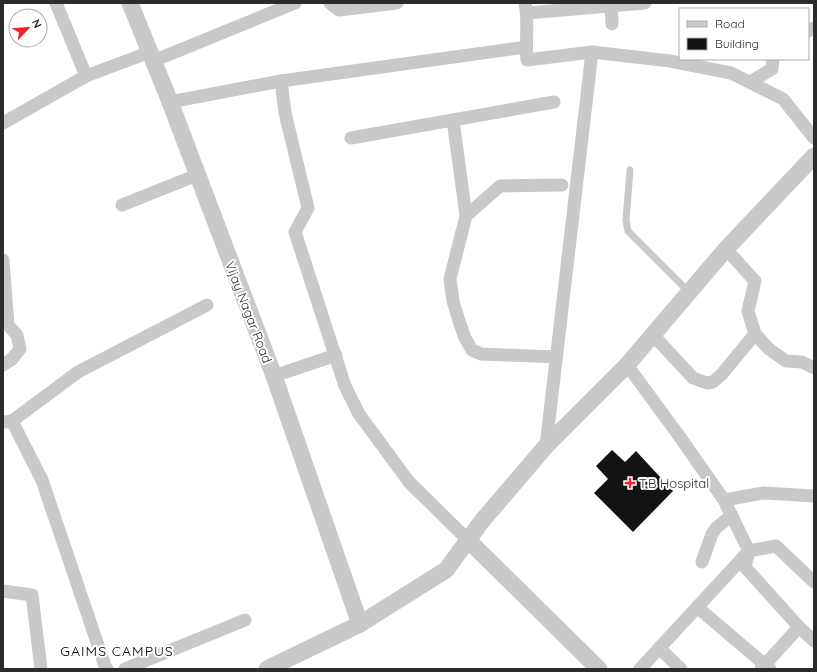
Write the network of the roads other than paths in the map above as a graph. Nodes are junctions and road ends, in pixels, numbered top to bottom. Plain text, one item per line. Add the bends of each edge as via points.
1 (56, 3) edge
2 (130, 3) edge
3 (295, 3) edge
4 (330, 3) edge
5 (397, 3) edge
6 (645, 3) edge
7 (611, 4) edge
8 (526, 8) edge
9 (612, 24) dead end
10 (526, 47) junction
11 (592, 52) junction
12 (152, 57) junction
13 (773, 60) edge
14 (86, 76) junction
15 (281, 81) junction
16 (750, 82) junction
17 (170, 102) junction
18 (554, 102) dead end
19 (453, 120) junction
20 (3, 123) edge
21 (351, 138) dead end
22 (814, 138) edge
23 (814, 156) edge
24 (630, 170) dead end
25 (197, 175) junction
26 (562, 185) dead end
27 (122, 205) dead end
28 (466, 216) junction
29 (726, 249) junction
30 (3, 260) edge
31 (689, 292) junction
32 (207, 305) dead end
33 (755, 334) junction
34 (653, 335) junction
35 (336, 355) junction
36 (556, 357) junction
37 (3, 365) edge
38 (627, 365) junction
39 (814, 368) edge
40 (274, 376) junction
41 (7, 421) edge
42 (546, 446) junction
43 (814, 496) edge
44 (724, 500) junction
45 (732, 515) junction
46 (467, 539) junction
47 (749, 551) junction
48 (702, 562) dead end
49 (814, 582) edge
50 (3, 591) edge
51 (697, 607) junction
52 (245, 620) dead end
53 (360, 624) junction
54 (799, 627) junction
55 (814, 641) edge
56 (659, 648) junction
57 (766, 667) edge
58 (271, 668) edge
59 (41, 669) edge
60 (107, 669) edge
61 (125, 669) edge
62 (599, 669) edge
63 (640, 669) edge
64 (681, 669) edge

1 - 14 street
2 - 12 street, Vijay Nagar Road
3 - 12 street
4 - 5 street via 339,10
6 - 7 street
7 - 8 street
7 - 9 street
8 - 10 street
10 - 11 street via 527,60
10 - 15 street
11 - 16 street via 670,61 731,73
11 - 36 street
12 - 14 street
12 - 17 street, Vijay Nagar Road
13 - 16 street via 772,69
14 - 20 street
15 - 17 street
15 - 35 street via 285,113 308,208 295,232
16 - 22 street via 783,99
17 - 25 street, Vijay Nagar Road
18 - 19 street
19 - 21 street
19 - 28 street
23 - 29 street
24 - 31 lane via 626,220 628,231
25 - 27 street
25 - 40 street, Vijay Nagar Road
26 - 28 street via 500,186
28 - 36 street via 450,279 459,321 472,350 482,354
29 - 31 street
29 - 33 street via 755,281 748,311
30 - 37 street via 8,325 17,335 20,349
31 - 34 street
32 - 41 street via 78,372
33 - 34 street via 722,374 713,382 707,383 693,378
33 - 39 street via 769,349 786,361 802,362
34 - 38 street
35 - 40 street
35 - 46 street via 345,386 359,414 409,482
36 - 42 street
38 - 42 street
38 - 44 street
40 - 53 street, Vijay Nagar Road
41 - 60 street via 42,480
42 - 46 street
43 - 44 street via 764,493
44 - 45 street
45 - 47 street
45 - 48 street via 712,534
46 - 53 street via 446,570
46 - 62 street
47 - 49 street via 776,546
47 - 51 street
47 - 54 street via 745,567
50 - 59 street via 32,595
51 - 56 street
51 - 57 street
52 - 61 street
53 - 58 street
54 - 55 street
54 - 57 street
56 - 63 street
56 - 64 street

